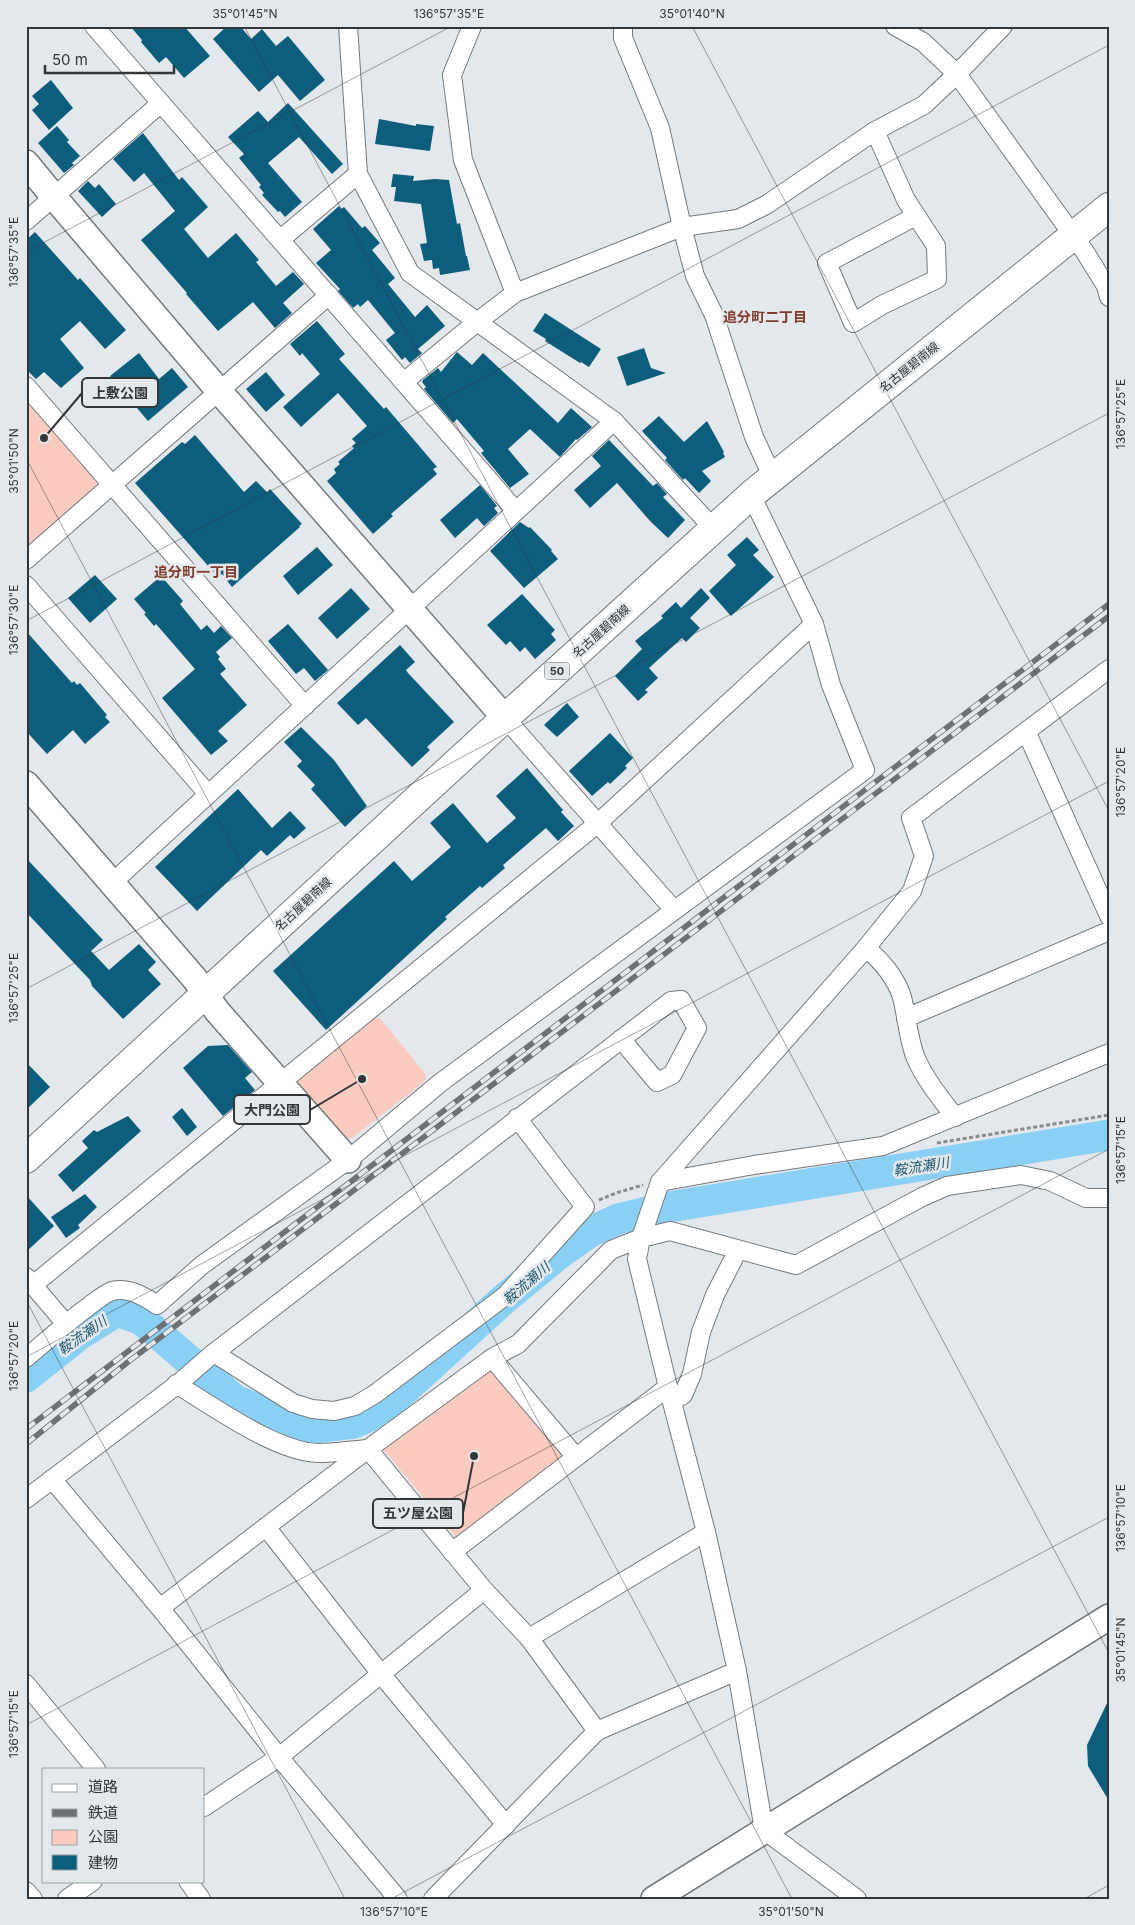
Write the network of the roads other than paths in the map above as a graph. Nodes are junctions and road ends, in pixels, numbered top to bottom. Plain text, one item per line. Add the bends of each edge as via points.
1 (94, 26) edge
2 (348, 26) edge
3 (472, 26) edge
4 (623, 26) edge
5 (895, 26) edge
6 (1003, 26) edge
7 (957, 74) junction
8 (161, 103) junction
9 (875, 131) junction
10 (26, 162) edge
11 (358, 174) junction
12 (54, 197) junction
13 (1109, 208) edge
14 (916, 216) junction
15 (26, 221) edge
16 (682, 227) junction
17 (1073, 235) junction
18 (281, 239) junction
19 (514, 294) junction
20 (329, 295) junction
21 (1109, 298) edge
22 (476, 322) junction
23 (405, 382) junction
24 (26, 386) edge
25 (219, 391) junction
26 (614, 421) junction
27 (772, 476) junction
28 (112, 484) junction
29 (751, 495) junction
30 (515, 510) junction
31 (714, 529) junction
32 (26, 560) edge
33 (26, 586) edge
34 (409, 610) junction
35 (814, 624) junction
36 (1109, 669) edge
37 (304, 706) junction
38 (505, 718) junction
39 (1026, 731) junction
40 (26, 784) edge
41 (208, 794) junction
42 (597, 824) junction
43 (112, 883) junction
44 (674, 910) junction
45 (1109, 916) edge
46 (1109, 931) edge
47 (866, 948) junction
48 (206, 994) junction
49 (906, 1018) junction
50 (620, 1039) junction
51 (1109, 1053) edge
52 (280, 1083) junction
53 (955, 1117) junction
54 (517, 1118) junction
55 (26, 1159) edge
56 (348, 1160) junction
57 (659, 1185) junction
58 (1109, 1198) edge
59 (641, 1237) junction
60 (738, 1250) junction
61 (30, 1281) edge
62 (66, 1324) junction
63 (212, 1354) junction
64 (26, 1358) edge
65 (492, 1358) junction
66 (177, 1384) junction
67 (670, 1394) junction
68 (368, 1449) junction
69 (575, 1456) junction
70 (52, 1479) junction
71 (26, 1499) edge
72 (266, 1527) junction
73 (706, 1532) junction
74 (452, 1552) junction
75 (484, 1590) junction
76 (160, 1608) junction
77 (1109, 1617) edge
78 (529, 1638) junction
79 (737, 1671) junction
80 (381, 1674) junction
81 (26, 1684) edge
82 (597, 1731) junction
83 (279, 1757) junction
84 (95, 1768) edge
85 (205, 1806) edge
86 (506, 1825) junction
87 (764, 1830) junction
88 (92, 1882) edge
89 (189, 1882) edge
90 (26, 1891) edge
91 (33, 1899) edge
92 (67, 1899) edge
93 (202, 1899) edge
94 (398, 1899) edge
95 (433, 1899) edge
96 (654, 1899) edge
97 (856, 1899) edge

1 - 8 street
2 - 11 street
3 - 19 street via 452,75 463,160
4 - 16 street via 623,38 660,128
5 - 7 street via 924,42
6 - 7 street
7 - 9 street via 924,105
7 - 17 street
8 - 12 street
8 - 18 street
9 - 14 street
9 - 16 street via 766,205 738,219
10 - 12 street
11 - 18 street
11 - 22 street via 410,273
12 - 15 street
12 - 25 street
13 - 17 main road, 名古屋碧南線 / 50
14 - 14 street via 936,246 937,279 852,322 827,263
16 - 19 street
16 - 27 street via 695,276 714,315 754,437
17 - 21 street via 1106,286
17 - 27 main road, 名古屋碧南線 / 50
18 - 20 street
19 - 22 street
20 - 23 street
20 - 25 street
22 - 23 street
22 - 26 street
23 - 30 street
24 - 28 street
25 - 28 street
25 - 34 street
26 - 30 street
26 - 31 street
27 - 29 main road, 名古屋碧南線 / 50
28 - 32 street
28 - 37 street
29 - 31 main road, 名古屋碧南線 / 50
29 - 35 street
30 - 34 street
31 - 38 main road, 名古屋碧南線 / 50
33 - 41 street
34 - 37 street
34 - 38 street
35 - 42 street
35 - 44 street via 831,686 865,770
36 - 39 street
37 - 41 street
38 - 42 street
38 - 48 main road, 名古屋碧南線 / 50
39 - 45 street
39 - 47 street via 911,818 924,856 912,891
40 - 43 street
41 - 43 street
42 - 44 street
42 - 52 street
43 - 48 street
44 - 56 street via 440,1083
46 - 49 street
47 - 49 street via 881,960 901,995
47 - 57 street
48 - 52 street
48 - 55 main road, 名古屋碧南線 / 50
49 - 53 street via 916,1058
50 - 50 street via 657,1082 672,1075 697,1028 681,1000 671,1001
50 - 54 street
51 - 53 street
52 - 56 street
52 - 61 street
53 - 57 street via 883,1146 754,1165
54 - 63 street
54 - 63 street via 585,1207 506,1296 375,1394 355,1406 334,1411 293,1403
56 - 62 street via 202,1265 157,1304 141,1294 112,1291
57 - 59 street
58 - 60 street via 1086,1198 1050,1181 1012,1176 947,1186 796,1265
59 - 60 street via 670,1231
59 - 65 street via 611,1250 518,1344
59 - 67 street via 637,1259
60 - 67 street via 715,1295 683,1395
61 - 62 street
62 - 64 street
63 - 66 street
65 - 68 street
65 - 69 street
66 - 68 street via 281,1444 316,1453
66 - 70 street
67 - 69 street
67 - 73 street
68 - 72 street
68 - 74 street
69 - 74 street
70 - 71 street
70 - 76 street
72 - 76 street
72 - 80 street
73 - 78 street
73 - 79 street
74 - 75 street
75 - 78 street
75 - 80 street
76 - 83 street
77 - 87 street
78 - 82 street
79 - 82 street
79 - 87 street
80 - 83 street
80 - 86 street
81 - 84 street
82 - 86 street
83 - 85 street
83 - 94 street
86 - 95 street
87 - 96 street
87 - 97 street
88 - 92 street
89 - 93 street
90 - 91 street

